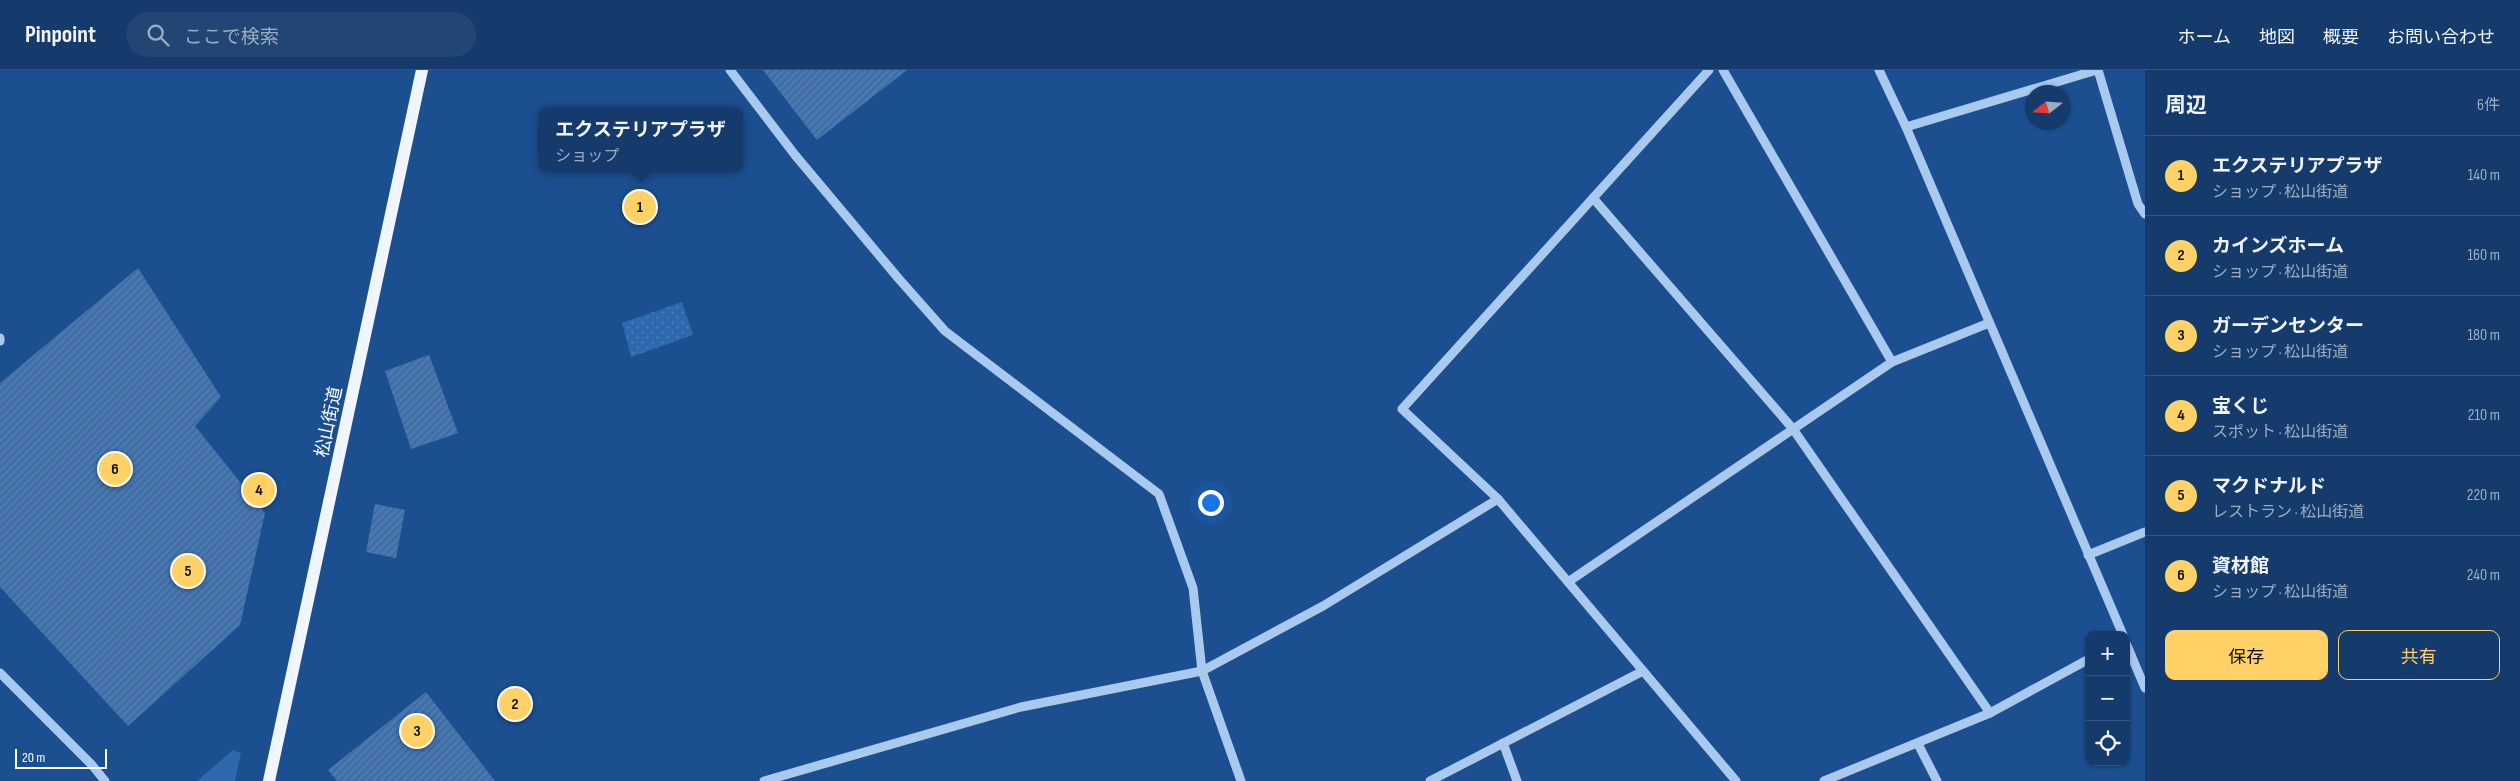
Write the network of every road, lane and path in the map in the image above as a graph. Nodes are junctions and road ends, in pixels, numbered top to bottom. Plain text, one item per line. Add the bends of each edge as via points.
1 (422, 70) edge
2 (730, 70) edge
3 (1709, 70) edge
4 (1723, 70) edge
5 (1879, 70) edge
6 (2097, 70) edge
7 (1906, 127) junction
8 (1593, 198) junction
9 (2145, 214) edge
10 (1989, 323) junction
11 (1892, 362) junction
12 (1793, 429) junction
13 (1498, 499) junction
14 (2145, 532) edge
15 (2088, 555) junction
16 (1568, 582) junction
17 (2120, 631) edge
18 (2130, 653) edge
19 (2085, 661) edge
20 (1643, 670) junction
21 (1202, 671) junction
22 (0, 673) edge
23 (2145, 688) edge
24 (1990, 713) junction
25 (1503, 743) junction
26 (1918, 744) junction
27 (105, 781) edge
28 (270, 781) edge
29 (764, 781) edge
30 (1241, 781) edge
31 (1430, 781) edge
32 (1517, 781) edge
33 (1736, 781) edge
34 (1824, 781) edge
35 (1937, 781) edge

1 - 28 main road, 松山街道
2 - 21 street via 795,155 946,331 1159,494 1193,588
3 - 8 street
4 - 11 street
5 - 7 street
6 - 7 street
6 - 9 street via 2138,204
7 - 10 street
8 - 12 street
8 - 13 street via 1402,409
10 - 11 street
10 - 15 street
11 - 12 street
12 - 16 street
12 - 24 street
13 - 16 street
13 - 21 street via 1324,606
14 - 15 street
15 - 17 street
16 - 20 street
18 - 23 street
19 - 24 street
20 - 25 street
20 - 33 street
21 - 29 street via 1021,707
21 - 30 street
22 - 27 street
24 - 26 street
25 - 31 street
25 - 32 street
26 - 34 street
26 - 35 street

